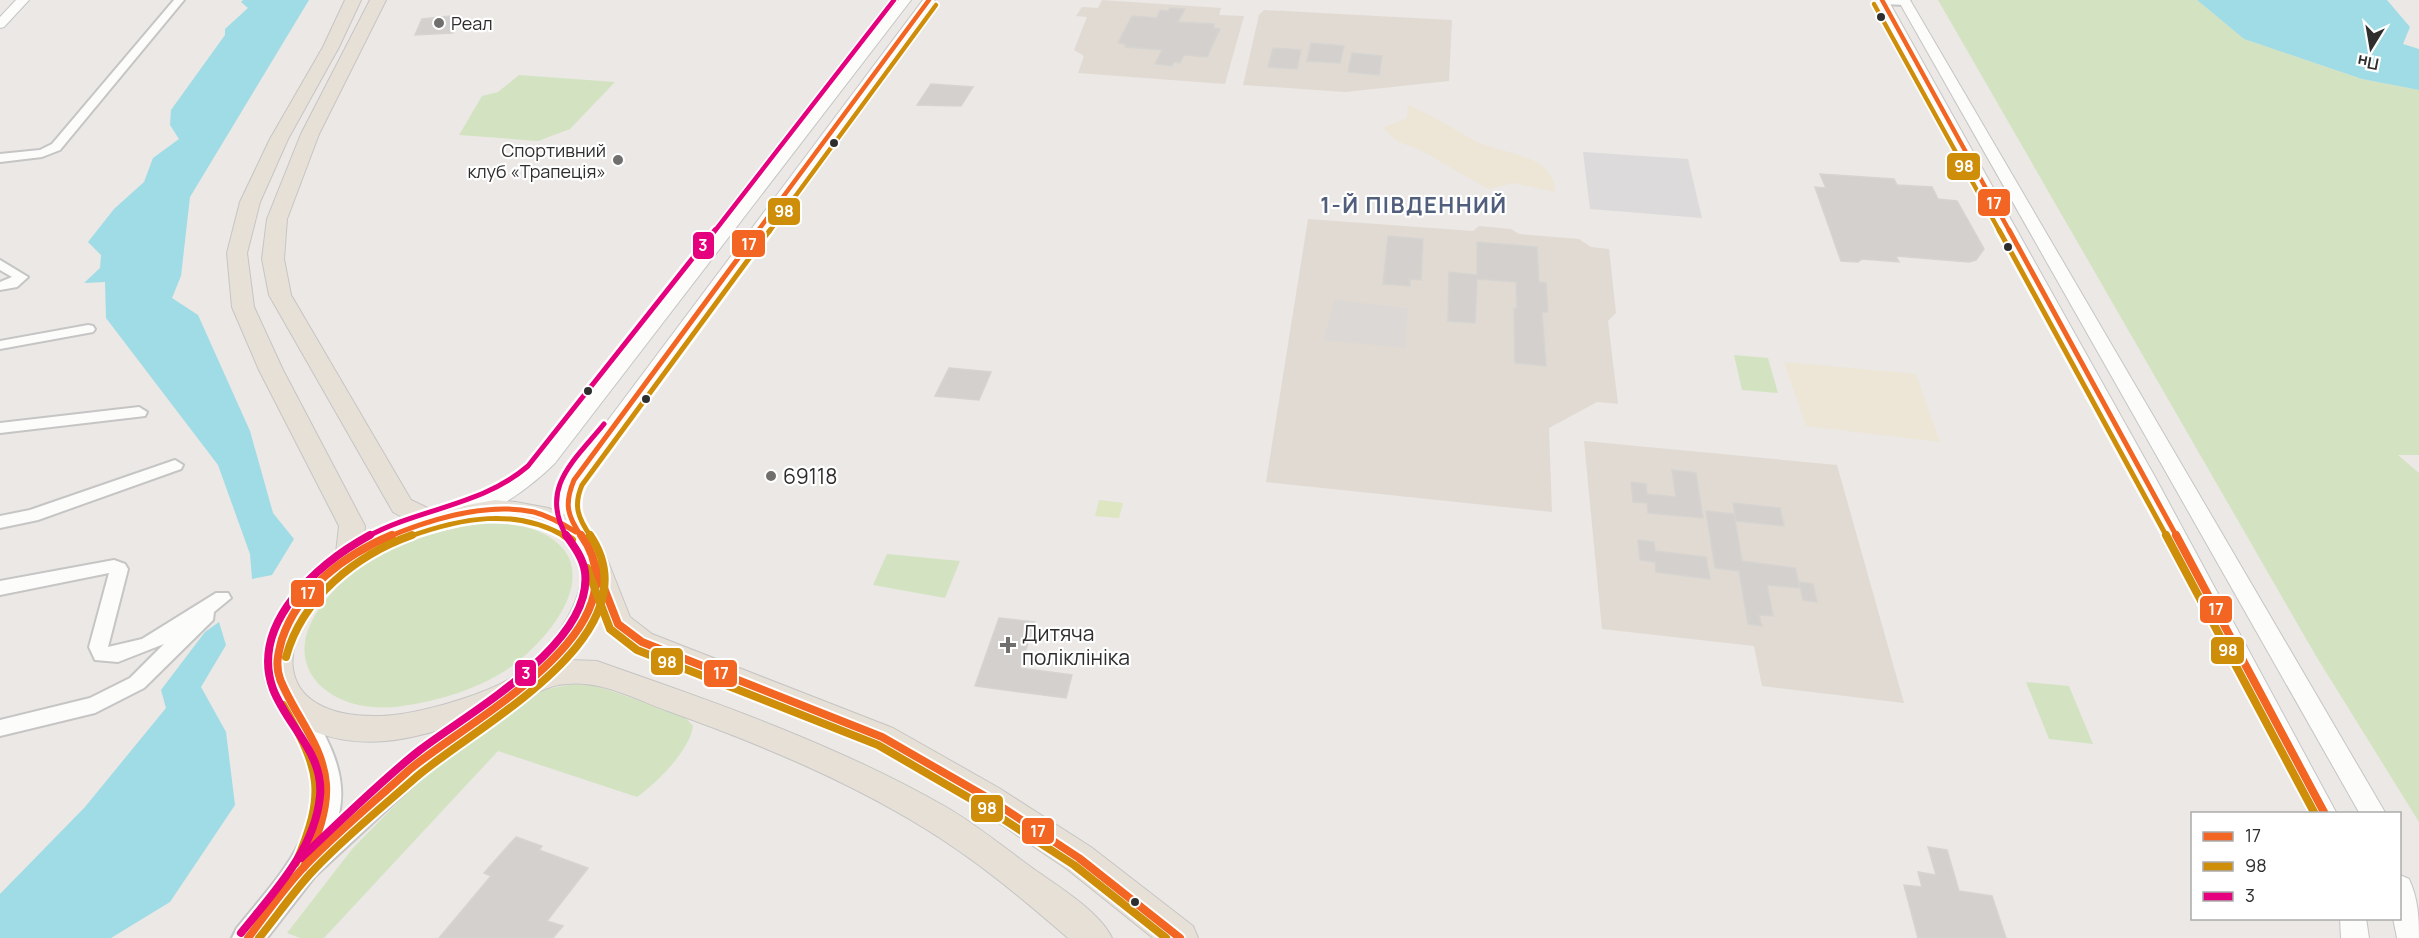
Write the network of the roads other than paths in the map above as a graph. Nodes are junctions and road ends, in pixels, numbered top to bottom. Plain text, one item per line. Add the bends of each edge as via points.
1 (23, 0) edge
2 (179, 0) edge
3 (353, 0) edge
4 (378, 0) edge
5 (905, 0) edge
6 (929, 0) edge
7 (1870, 0) edge
8 (1882, 0) edge
9 (1905, 1) edge
10 (0, 24) edge
11 (310, 134) junction
12 (279, 139) junction
13 (0, 158) edge
14 (0, 264) edge
15 (0, 286) edge
16 (88, 329) dead end
17 (0, 345) edge
18 (139, 412) dead end
19 (0, 428) edge
20 (175, 465) dead end
21 (459, 513) junction
22 (429, 520) junction
23 (0, 522) edge
24 (576, 532) junction
25 (349, 558) junction
26 (595, 565) junction
27 (0, 588) edge
28 (522, 686) junction
29 (291, 700) junction
30 (0, 728) edge
31 (2324, 812) edge
32 (2373, 812) edge
33 (304, 867) junction
34 (2401, 892) edge
35 (2353, 920) edge
36 (248, 938) edge
37 (1094, 938) edge
38 (1180, 938) edge
39 (2355, 938) edge
40 (2411, 938) edge

1 - 10 street
2 - 13 street via 56,147 42,153
3 - 12 main road
4 - 11 main road
5 - 21 street via 548,458 510,491
6 - 24 street via 574,480 565,497 566,514
7 - 8 street
8 - 9 street
8 - 31 street
9 - 32 street
11 - 12 main road
11 - 22 main road via 277,219 273,259 280,295 402,506
12 - 25 main road via 250,202 237,253 243,307 271,370 352,526
14 - 15 street via 21,277
16 - 17 street
18 - 19 street
20 - 23 street via 32,516
21 - 22 main road
21 - 24 main road via 527,511 555,519
22 - 25 main road
24 - 26 main road
25 - 29 main road via 300,604 285,629 277,654 277,671
26 - 28 main road via 593,594 574,634 557,657
26 - 38 main road via 618,624 642,642 882,736 988,798 1079,858
27 - 30 street via 114,566 119,569 99,647 102,655 119,656 140,650 222,598 137,683 95,705
28 - 29 main road via 453,715 374,729 311,716
28 - 33 main road via 425,757
28 - 37 main road via 564,672 597,673 786,743 936,818 1047,898
29 - 33 main road via 328,775 330,797 322,830
33 - 36 main road
34 - 40 street
35 - 39 street

